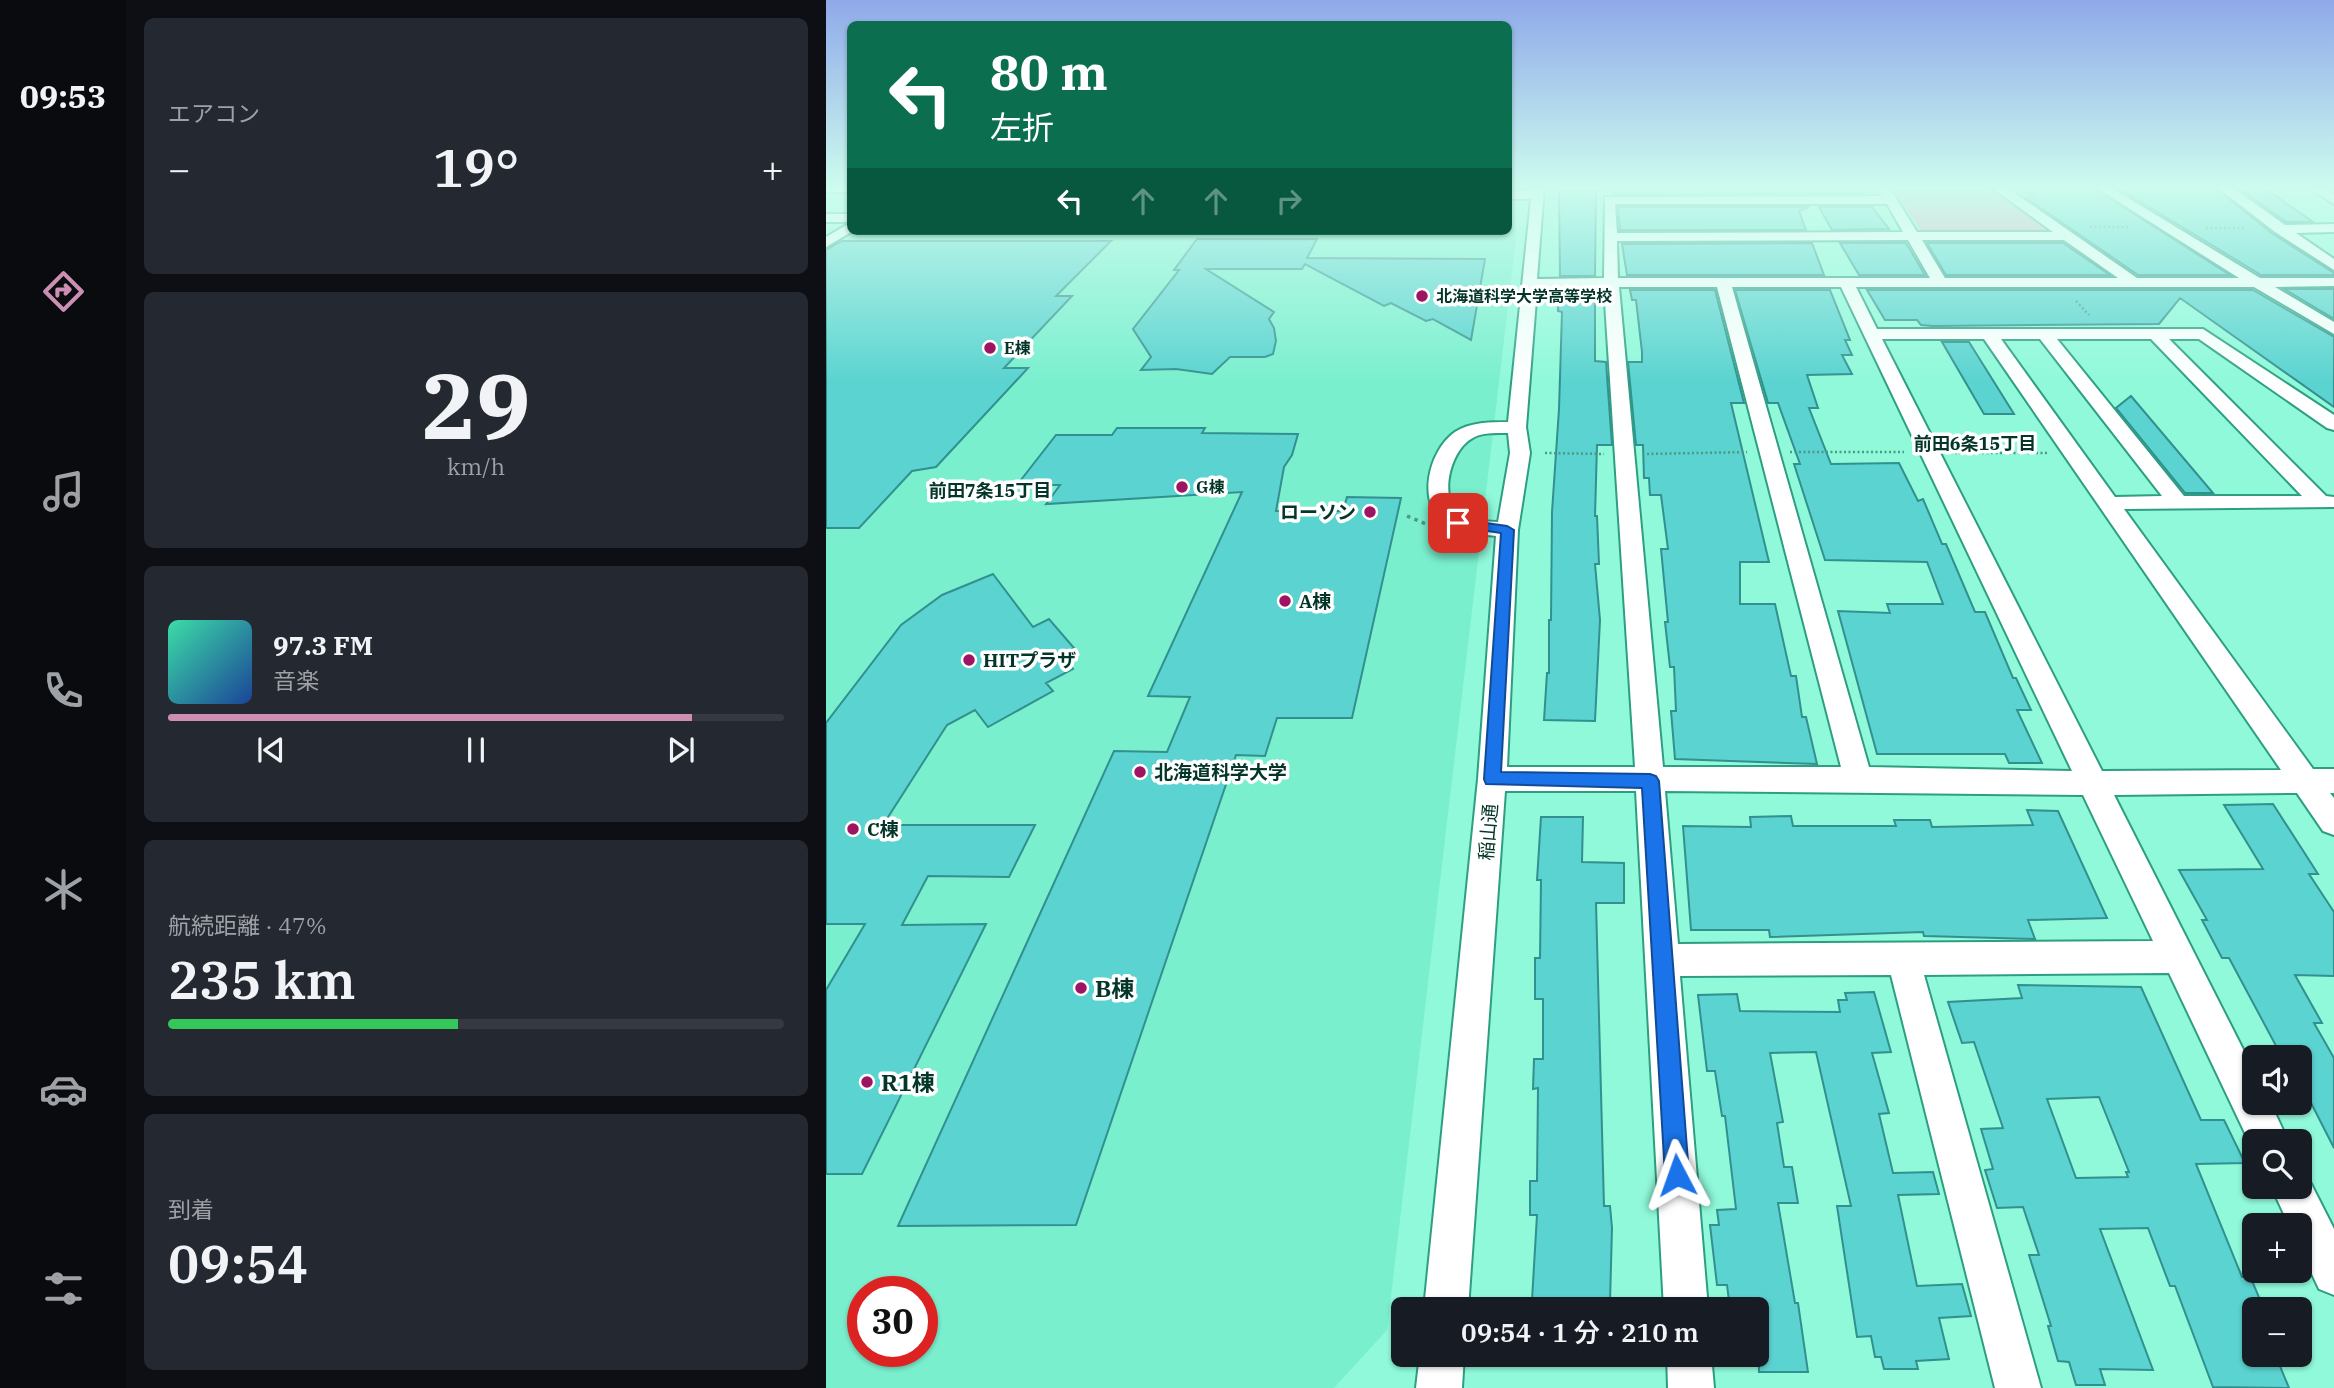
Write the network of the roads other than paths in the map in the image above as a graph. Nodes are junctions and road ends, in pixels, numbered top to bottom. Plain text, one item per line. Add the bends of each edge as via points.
1 (1532, 252) edge
2 (1611, 252) edge
3 (1922, 252) edge
4 (2090, 252) edge
5 (2206, 252) edge
6 (2313, 252) edge
7 (2334, 266) edge
8 (2132, 281) junction
9 (2254, 281) junction
10 (1529, 282) junction
11 (1611, 282) junction
12 (1723, 282) junction
13 (1846, 282) junction
14 (1940, 282) junction
15 (2334, 282) edge
16 (2334, 329) edge
17 (1872, 334) junction
18 (1989, 334) junction
19 (2045, 334) junction
20 (2155, 334) junction
21 (2334, 424) edge
22 (1517, 427) junction
23 (2327, 502) edge
24 (2109, 503) junction
25 (2178, 503) junction
26 (1507, 530) junction
27 (1492, 779) junction
28 (1858, 779) junction
29 (1650, 781) junction
30 (2305, 781) junction
31 (2334, 781) edge
32 (2094, 783) junction
33 (2334, 822) edge
34 (2179, 957) junction
35 (1903, 958) junction
36 (1662, 960) junction
37 (2263, 1129) edge
38 (2297, 1199) edge
39 (2334, 1274) edge
40 (1447, 1297) edge
41 (1685, 1297) edge
42 (1441, 1367) edge
43 (1690, 1367) edge
44 (1439, 1388) edge
45 (1691, 1388) edge
46 (2018, 1388) edge

1 - 10 street, 稲山通
2 - 11 street
3 - 14 street
4 - 8 street
5 - 9 street
6 - 7 street
8 - 9 street
8 - 14 street
9 - 15 street
9 - 16 street
10 - 11 street
10 - 22 street, 稲山通
11 - 12 street
11 - 29 street
12 - 13 street
12 - 28 street
13 - 14 street
13 - 17 street
17 - 18 street
17 - 32 street
18 - 19 street
18 - 24 street
19 - 20 street
19 - 25 street
20 - 21 street via 2203,334
20 - 23 street
22 - 26 street, 稲山通 via 1520,453
22 - 26 street via 1464,434 1448,448 1437,495 1444,513 1458,523
23 - 25 street
24 - 25 street
24 - 30 street
26 - 27 street, 稲山通
27 - 29 street
27 - 40 street, 稲山通
28 - 29 street
28 - 32 street
29 - 36 street
30 - 31 street
30 - 32 street
30 - 33 street
32 - 34 street
34 - 35 street
34 - 37 street
35 - 36 street
35 - 46 street
36 - 41 street
38 - 39 street
42 - 44 street
43 - 45 street

